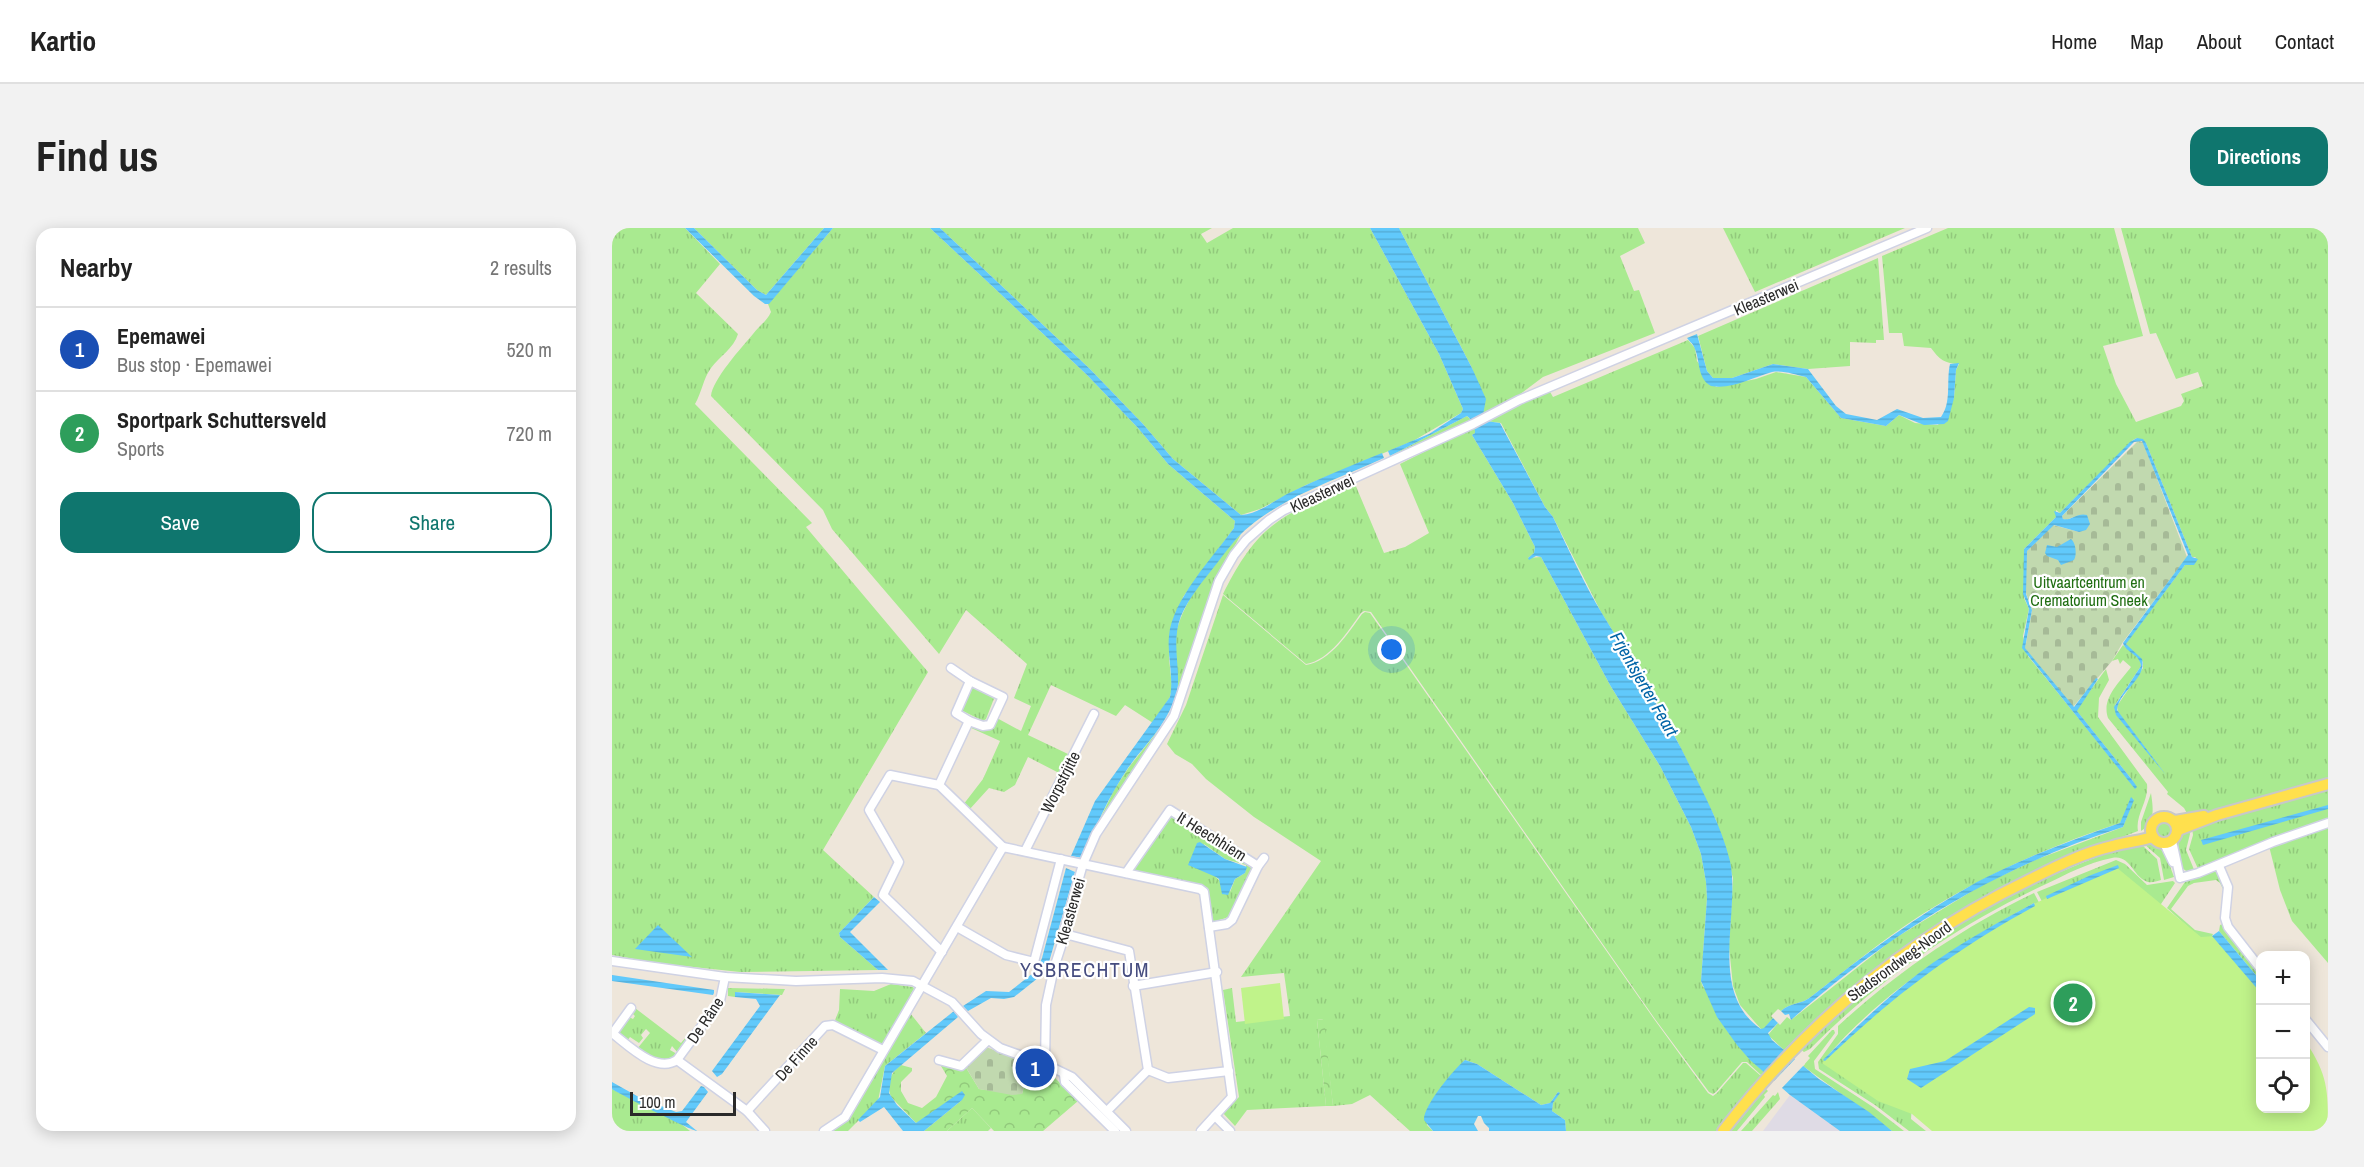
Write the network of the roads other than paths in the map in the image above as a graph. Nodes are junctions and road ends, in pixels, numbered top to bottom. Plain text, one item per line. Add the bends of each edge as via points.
1 (1927, 228) edge
2 (951, 668) dead end
3 (970, 681) junction
4 (1094, 714) dead end
5 (969, 721) junction
6 (2328, 784) edge
7 (939, 785) junction
8 (2328, 823) edge
9 (2176, 826) junction
10 (2152, 833) junction
11 (2168, 842) junction
12 (1003, 847) junction
13 (1025, 851) junction
14 (1264, 858) dead end
15 (1061, 859) junction
16 (1083, 864) junction
17 (1258, 866) junction
18 (2219, 866) junction
19 (1126, 873) junction
20 (957, 927) junction
21 (1209, 927) junction
22 (1065, 934) junction
23 (942, 952) junction
24 (612, 961) edge
25 (2256, 963) edge
26 (1217, 972) junction
27 (725, 977) junction
28 (922, 985) junction
29 (1133, 986) junction
30 (632, 1008) dead end
31 (2310, 1025) edge
32 (612, 1033) edge
33 (988, 1040) junction
34 (2328, 1047) edge
35 (883, 1050) junction
36 (677, 1060) junction
37 (939, 1060) dead end
38 (1045, 1064) junction
39 (1148, 1070) junction
40 (1229, 1071) junction
41 (1064, 1075) junction
42 (747, 1111) junction
43 (1107, 1111) junction
44 (1215, 1116) junction
45 (765, 1131) edge
46 (824, 1131) edge
47 (1115, 1131) edge
48 (1126, 1131) edge
49 (1200, 1131) edge
50 (1230, 1131) edge
51 (1723, 1131) edge

1 - 16 street, Kleasterwei via 1536,393 1269,520 1234,555 1220,581 1174,716 1096,834
2 - 3 street
3 - 5 street via 956,713
3 - 5 street via 1003,697 990,725
4 - 13 street, Worpstrjitte
5 - 7 street
6 - 9 main road
7 - 12 street
7 - 23 street via 890,775 869,810 899,862 883,895
8 - 18 street
9 - 10 main road via 2169,817 2161,817 2155,820
9 - 11 main road
10 - 11 main road
10 - 51 main road, Stadsrondweg-Noord via 2121,840 2042,873 1982,903 1892,962 1797,1047
11 - 18 street via 2180,878
12 - 13 street
12 - 20 street
13 - 15 street
14 - 17 street, It Heechhiem
15 - 16 street
15 - 20 street via 1034,962 1006,955
16 - 19 street
16 - 22 street, Kleasterwei
17 - 19 street, It Heechhiem via 1170,810
17 - 21 street, It Heechhiem via 1232,920
18 - 25 street via 2228,887 2228,927
19 - 21 street via 1200,889 1206,896
20 - 23 street
21 - 26 street
22 - 29 street via 1129,951
22 - 38 street, Kleasterwei via 1046,1005
23 - 28 street
24 - 27 street
26 - 29 street
26 - 40 street
27 - 28 street via 796,981 882,978
27 - 36 street, De Râne via 720,1001
28 - 33 street via 959,1008
28 - 35 street
29 - 39 street
30 - 32 street, De Râne
31 - 34 street
32 - 36 street, De Râne via 648,1059 668,1064
33 - 37 street via 961,1066
33 - 38 street
35 - 42 street, De Finne via 833,1025 825,1026
35 - 46 street via 845,1117
36 - 42 street, De Râne
38 - 41 street
39 - 40 street via 1168,1078
39 - 43 street
40 - 44 street via 1232,1098
41 - 43 street via 1072,1077
41 - 47 street via 1065,1082
42 - 45 street
43 - 48 street
44 - 49 street
44 - 50 street

